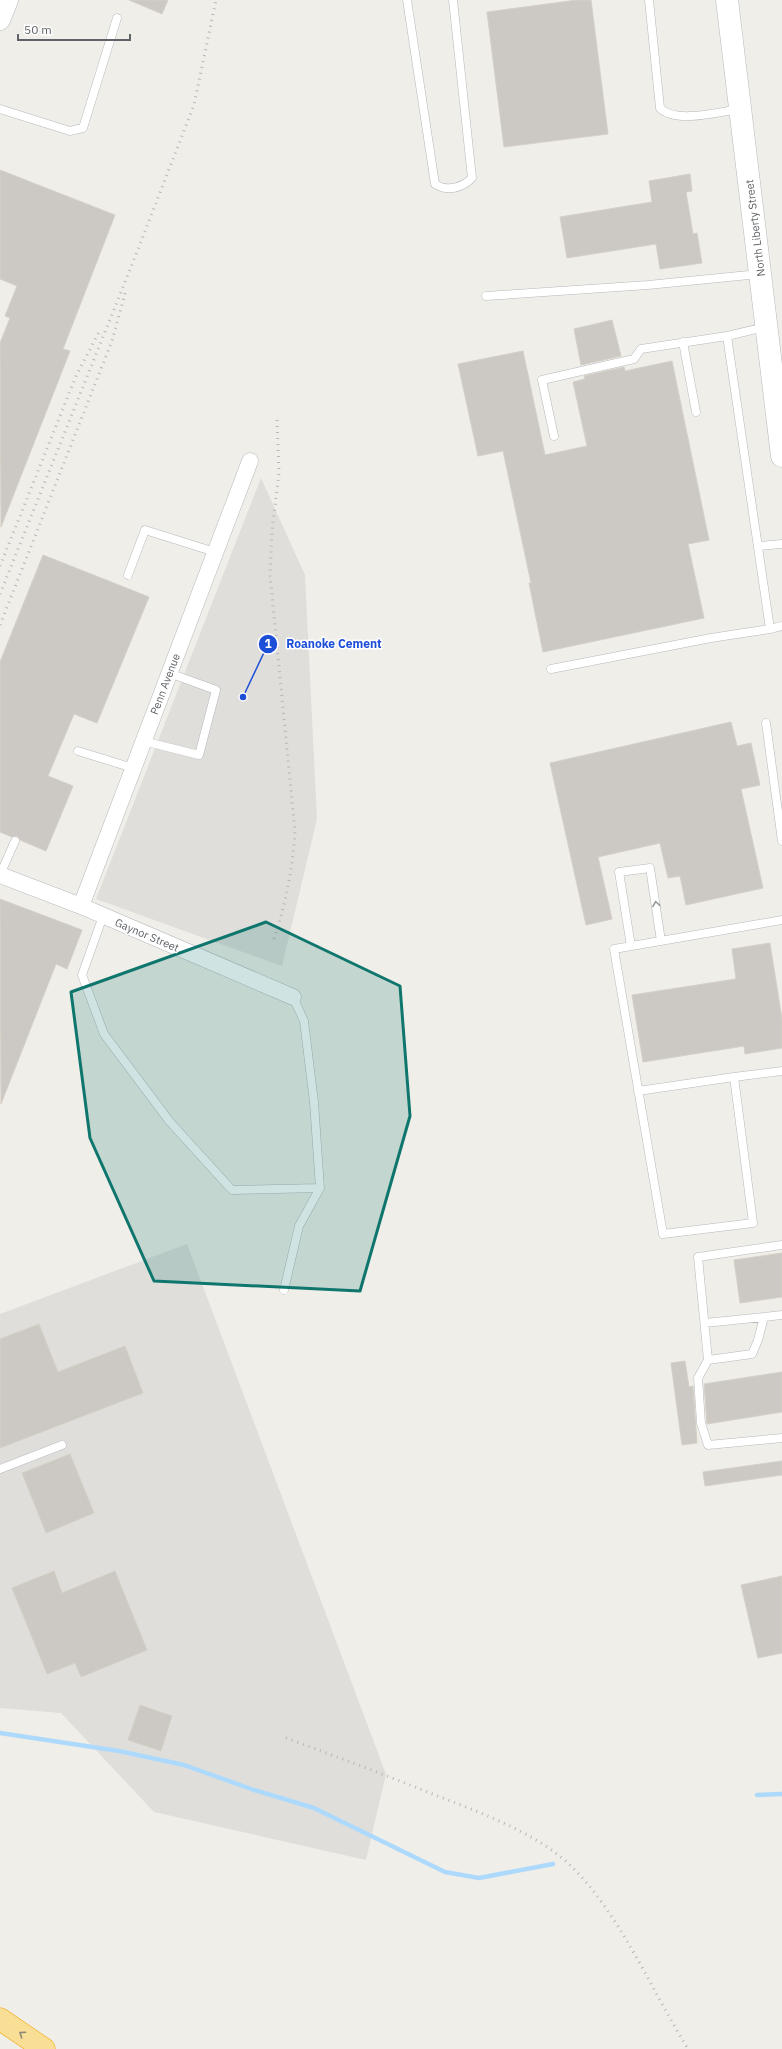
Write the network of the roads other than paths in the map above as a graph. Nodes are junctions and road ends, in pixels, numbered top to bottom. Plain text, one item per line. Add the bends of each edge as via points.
1 (407, 0) edge
2 (453, 0) edge
3 (649, 0) edge
4 (727, 0) edge
5 (117, 18) dead end
6 (0, 109) edge
7 (740, 109) junction
8 (760, 274) junction
9 (486, 296) dead end
10 (766, 326) junction
11 (727, 336) junction
12 (683, 342) junction
13 (777, 378) edge
14 (779, 401) edge
15 (696, 412) dead end
16 (554, 436) dead end
17 (782, 456) edge
18 (250, 461) dead end
19 (782, 544) edge
20 (758, 546) junction
21 (215, 552) junction
22 (128, 575) dead end
23 (782, 626) edge
24 (770, 629) junction
25 (551, 669) dead end
26 (169, 673) junction
27 (766, 723) dead end
28 (143, 741) junction
29 (78, 751) dead end
30 (133, 768) junction
31 (15, 841) dead end
32 (782, 841) edge
33 (0, 875) edge
34 (81, 906) junction
35 (103, 916) junction
36 (782, 920) edge
37 (662, 941) junction
38 (631, 946) junction
39 (294, 997) joint
40 (782, 1071) edge
41 (734, 1076) junction
42 (638, 1090) junction
43 (320, 1188) junction
44 (782, 1245) edge
45 (284, 1290) dead end
46 (782, 1315) edge
47 (764, 1317) junction
48 (705, 1323) junction
49 (708, 1360) junction
50 (782, 1438) edge
51 (62, 1445) dead end
52 (0, 1469) edge
53 (0, 2019) edge
54 (44, 2049) edge

1 - 2 lane via 435,184 440,188 466,184 472,178
3 - 7 lane via 660,108 672,116 684,117
4 - 7 main road, North Liberty Street
5 - 6 lane via 83,128 70,131
7 - 8 main road, North Liberty Street
8 - 9 lane via 648,285
8 - 10 main road, North Liberty Street
10 - 11 lane
10 - 13 main road, North Liberty Street
11 - 12 lane
11 - 20 lane
12 - 15 lane
12 - 16 lane via 641,349 634,359 542,380
13 - 14 main road, North Liberty Street
14 - 17 main road, North Liberty Street
18 - 21 street, Penn Avenue
19 - 20 lane
20 - 24 lane
21 - 22 lane via 145,530
21 - 26 street, Penn Avenue
23 - 24 lane
24 - 25 lane via 704,639
26 - 28 street, Penn Avenue
26 - 28 lane via 216,690 199,755
27 - 32 lane
28 - 30 street, Penn Avenue
29 - 30 lane
30 - 34 street, Penn Avenue
31 - 33 lane
33 - 34 street, Gaynor Street
34 - 35 street, Gaynor Street
35 - 39 street, Gaynor Street
35 - 43 lane via 82,975 104,1034 170,1122 232,1190
36 - 37 lane
37 - 38 lane
37 -> 38 lane via 650,868 619,872
38 - 42 lane via 614,949
39 - 43 lane via 304,1021 314,1102
40 - 41 lane
41 - 42 lane
41 - 42 lane via 753,1224 663,1234
43 - 45 lane via 299,1226
44 - 48 lane via 698,1257
46 - 47 lane
47 - 48 lane
47 - 49 lane via 752,1354
48 - 49 lane
49 - 50 lane via 698,1378 701,1423 708,1444
51 - 52 lane
54 -> 53 highway

